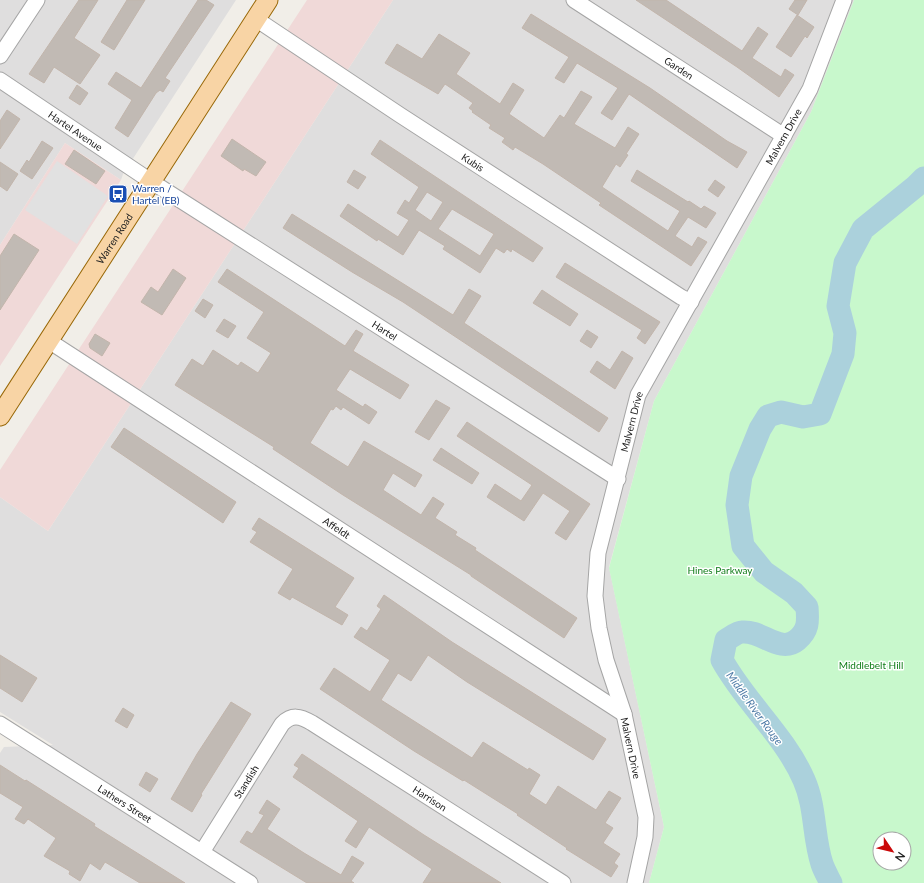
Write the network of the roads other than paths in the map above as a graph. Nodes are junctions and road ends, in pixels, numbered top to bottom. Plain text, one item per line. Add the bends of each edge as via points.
1 (37, 0) edge
2 (268, 0) edge
3 (574, 0) edge
4 (844, 0) edge
5 (256, 19) junction
6 (0, 56) edge
7 (0, 80) edge
8 (784, 136) junction
9 (152, 182) junction
10 (692, 302) junction
11 (50, 341) junction
12 (0, 416) edge
13 (618, 479) junction
14 (624, 714) junction
15 (295, 716) joint
16 (0, 724) edge
17 (202, 852) junction
18 (250, 883) edge
19 (563, 883) edge
20 (635, 883) edge

1 - 6 street
2 - 5 main road, Warren Road
3 - 8 street, Garden
4 - 8 street, Malvern Drive via 816,76
5 - 9 main road, Warren Road
5 - 10 street, Kubis via 406,120
7 - 9 street, Hartel Avenue
8 - 10 street, Malvern Drive
9 - 11 main road, Warren Road
9 - 13 street, Hartel
10 - 13 street, Malvern Drive via 638,395
11 - 12 main road, Warren Road
11 - 14 street, Affeldt
13 - 14 street, Malvern Drive via 598,553 595,596 602,641
14 - 20 street, Malvern Drive via 646,817 645,836
15 - 17 street, Standish via 282,724
15 - 19 street, Harrison via 312,723
16 - 17 street, Lathers Street
17 - 18 street, Lathers Street

